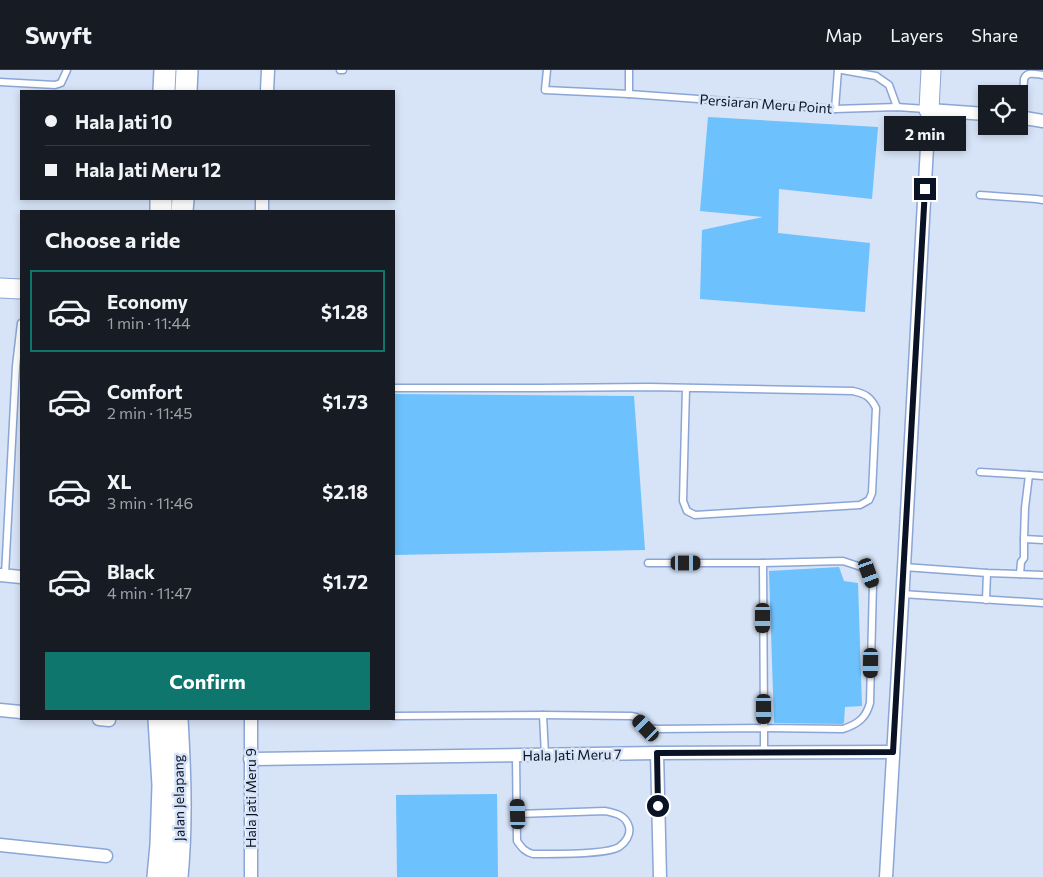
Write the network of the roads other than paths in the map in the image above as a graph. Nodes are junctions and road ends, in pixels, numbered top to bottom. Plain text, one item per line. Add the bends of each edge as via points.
1 (67, 70) edge
2 (165, 70) edge
3 (187, 70) edge
4 (268, 70) edge
5 (547, 70) edge
6 (629, 70) edge
7 (838, 70) edge
8 (842, 70) edge
9 (931, 72) edge
10 (1043, 75) edge
11 (0, 82) edge
12 (1024, 85) edge
13 (164, 90) edge
14 (186, 90) edge
15 (267, 90) edge
16 (629, 94) junction
17 (897, 107) junction
18 (835, 109) junction
19 (929, 110) junction
20 (978, 113) edge
21 (1028, 118) edge
22 (1043, 121) edge
23 (980, 195) dead end
24 (1043, 200) edge
25 (0, 288) edge
26 (20, 289) edge
27 (20, 344) edge
28 (19, 366) edge
29 (395, 388) edge
30 (686, 388) junction
31 (980, 472) dead end
32 (1029, 475) junction
33 (1043, 476) edge
34 (1024, 539) junction
35 (1043, 540) edge
36 (648, 563) dead end
37 (763, 563) junction
38 (904, 567) junction
39 (987, 573) junction
40 (1020, 574) junction
41 (3, 575) edge
42 (1043, 575) edge
43 (20, 576) edge
44 (902, 594) junction
45 (986, 600) junction
46 (1043, 603) edge
47 (0, 710) edge
48 (20, 712) edge
49 (543, 715) junction
50 (395, 716) edge
51 (159, 720) edge
52 (177, 720) edge
53 (251, 720) edge
54 (764, 728) junction
55 (764, 752) junction
56 (893, 752) junction
57 (657, 753) junction
58 (545, 755) junction
59 (516, 756) junction
60 (250, 759) junction
61 (518, 814) junction
62 (0, 845) edge
63 (106, 856) dead end
64 (158, 877) edge
65 (177, 877) edge
66 (251, 877) edge
67 (660, 877) edge
68 (886, 877) edge

1 - 11 lane via 61,83 56,85
2 - 13 main road
3 - 14 main road
4 - 15 street
5 - 16 lane, Persiaran Meru Point via 545,90
6 - 16 lane
7 - 18 lane
8 - 17 lane via 876,76 889,85
9 - 19 street
10 - 12 lane via 1028,74
16 - 18 lane, Persiaran Meru Point
17 - 18 lane, Persiaran Meru Point
17 - 19 lane, Persiaran Meru Point
19 - 20 street, Persiaran Meru Point
19 - 38 street
21 - 22 street
23 - 24 lane
25 - 26 street
27 - 28 lane
28 - 41 lane
29 - 30 lane
30 - 30 lane via 853,391 872,399 876,408 869,500 860,505 695,515 687,511 683,502
31 - 32 lane
32 - 33 lane
32 - 34 lane
34 - 35 lane
34 - 40 lane
36 - 37 lane
37 - 54 lane
37 - 54 lane via 843,561 864,568 873,584 868,712 853,726 843,729
38 - 39 lane
38 - 44 street
39 - 40 lane
39 - 45 lane
40 - 42 lane
41 - 43 street
44 - 45 lane
44 - 56 street
45 - 46 lane
47 - 48 street
49 - 50 lane
49 - 54 lane via 631,716 646,728 658,729
49 - 58 lane
51 - 64 main road, Jalan Jelapang via 162,785
52 - 65 main road, Jalan Jelapang via 180,845
53 - 60 street, Hala Jati Meru 9
54 - 55 lane
55 - 56 street, Hala Jati Meru 7
55 - 57 street, Hala Jati Meru 7
56 - 68 street
57 - 58 street, Hala Jati Meru 7
57 - 67 street
58 - 59 street, Hala Jati Meru 7
59 - 60 street, Hala Jati Meru 7
59 - 61 lane
60 - 66 street, Hala Jati Meru 9
61 - 61 lane via 617,813 625,818 629,836 619,847 610,850 527,853 518,841
62 - 63 street

